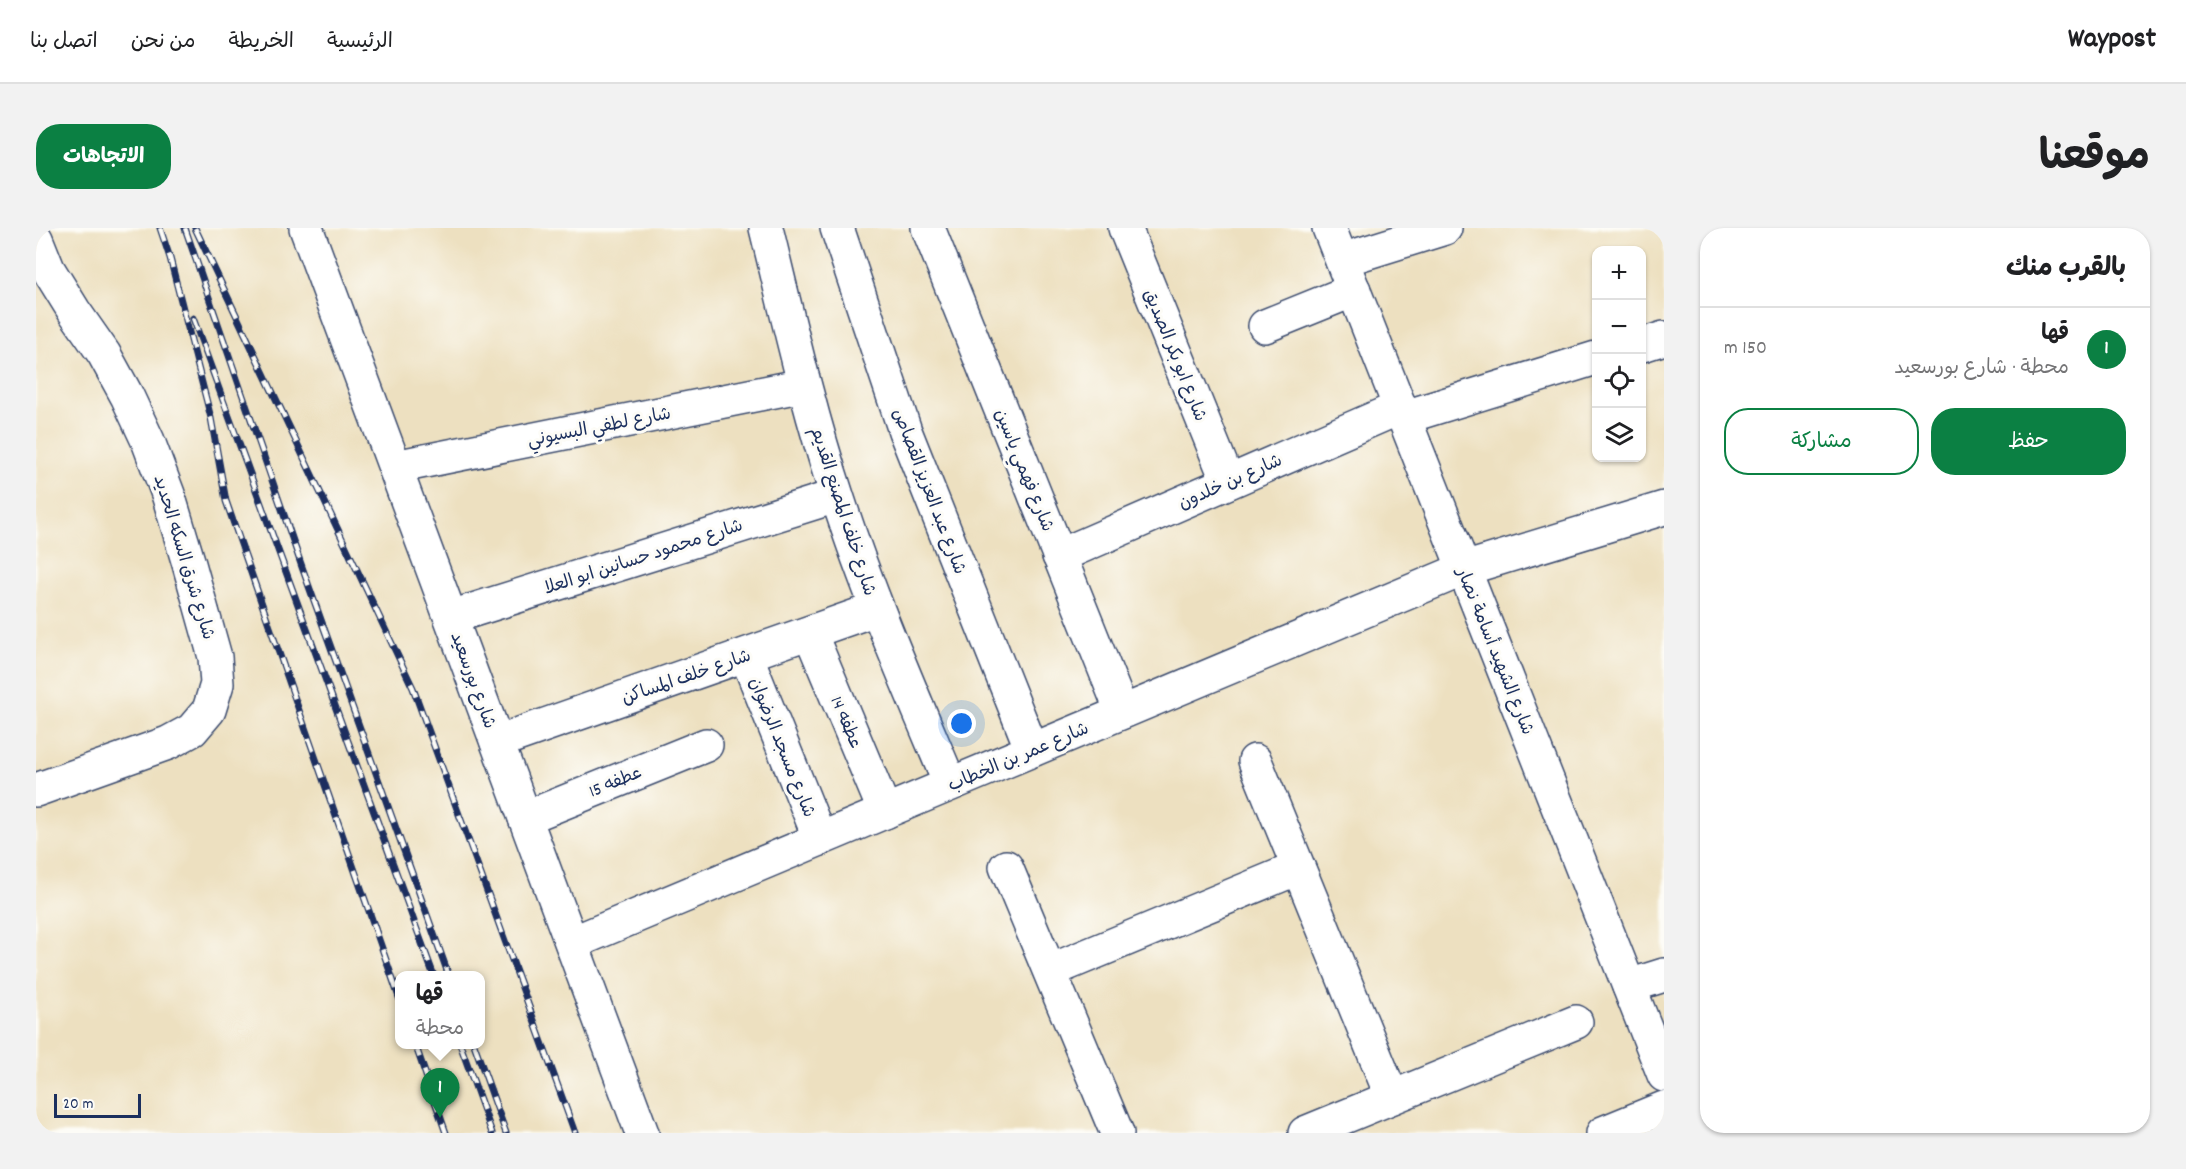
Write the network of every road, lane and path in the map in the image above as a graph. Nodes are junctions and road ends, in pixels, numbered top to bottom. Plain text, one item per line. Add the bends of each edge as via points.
1 (306, 228) edge
2 (766, 228) edge
3 (837, 228) edge
4 (928, 228) edge
5 (1125, 228) edge
6 (1329, 228) edge
7 (1445, 228) edge
8 (36, 239) edge
9 (1342, 260) junction
10 (1354, 290) junction
11 (1265, 326) dead end
12 (1664, 338) edge
13 (1646, 343) edge
14 (1592, 359) edge
15 (804, 385) junction
16 (1403, 412) junction
17 (394, 467) junction
18 (1228, 482) junction
19 (836, 496) junction
20 (1664, 508) edge
21 (1059, 556) junction
22 (1464, 569) junction
23 (876, 609) junction
24 (451, 617) junction
25 (810, 633) junction
26 (746, 655) junction
27 (1122, 712) junction
28 (497, 742) junction
29 (706, 744) dead end
30 (1032, 750) junction
31 (1255, 761) dead end
32 (950, 784) junction
33 (36, 790) edge
34 (885, 812) junction
35 (525, 818) junction
36 (820, 839) junction
37 (1006, 867) dead end
38 (1298, 868) junction
39 (572, 943) junction
40 (1050, 971) junction
41 (1664, 975) edge
42 (1629, 986) junction
43 (1576, 1022) dead end
44 (1664, 1075) edge
45 (1392, 1097) junction
46 (1664, 1108) edge
47 (642, 1133) edge
48 (1117, 1133) edge
49 (1305, 1133) edge
50 (1603, 1133) edge

1 - 17 street, شارع بورسعيد
2 - 15 street, شارع خلف المصنع القديم
3 - 30 street, شارع عبد العزيز القصاص via 905,431
4 - 21 street, شارع فهمي ياسين
5 - 18 street, شارع ابو بكر الصديق
6 - 9 street, شارع الشهيد أسامة نصار
7 - 9 street
8 - 33 street, شارع شرق السكه الحديد via 48,269 104,354 148,441 189,564 215,657 217,684 209,710 192,730 168,743
9 - 10 street, شارع الشهيد أسامة نصار
10 - 11 street
10 - 16 street, شارع الشهيد أسامة نصار
12 - 13 street
14 - 16 street, شارع بن خلدون
15 - 17 street, شارع لطفي البسيوني
15 - 19 street, شارع خلف المصنع القديم
16 - 18 street, شارع بن خلدون
16 - 22 street, شارع الشهيد أسامة نصار
17 - 24 street, شارع بورسعيد
18 - 21 street, شارع بن خلدون
19 - 23 street, شارع خلف المصنع القديم
19 - 24 street, شارع محمود حسانين ابو العلا
20 - 22 street, شارع عمر بن الخطاب
21 - 27 street, شارع فهمي ياسين
22 - 27 street, شارع عمر بن الخطاب
22 - 42 street, شارع الشهيد أسامة نصار
23 - 25 street, شارع خلف المساكن
23 - 32 street, شارع خلف المصنع القديم
24 - 28 street, شارع بورسعيد
25 - 26 street, شارع خلف المساكن
25 - 34 street, عطفه 14
26 - 28 street, شارع خلف المساكن
26 - 36 street, شارع مسجد الرضوان
27 - 30 street, شارع عمر بن الخطاب
28 - 35 street, شارع بورسعيد
29 - 35 street, عطفه 15
30 - 32 street, شارع عمر بن الخطاب
31 - 38 street
32 - 34 street, شارع عمر بن الخطاب
34 - 36 street, شارع عمر بن الخطاب
35 - 39 street, شارع بورسعيد
36 - 39 street, شارع عمر بن الخطاب
37 - 40 street
38 - 40 street
38 - 45 street
39 - 47 street, شارع بورسعيد
40 - 48 street
41 - 42 street
42 - 44 street, شارع الشهيد أسامة نصار
43 - 45 street
45 - 49 street
46 - 50 street

